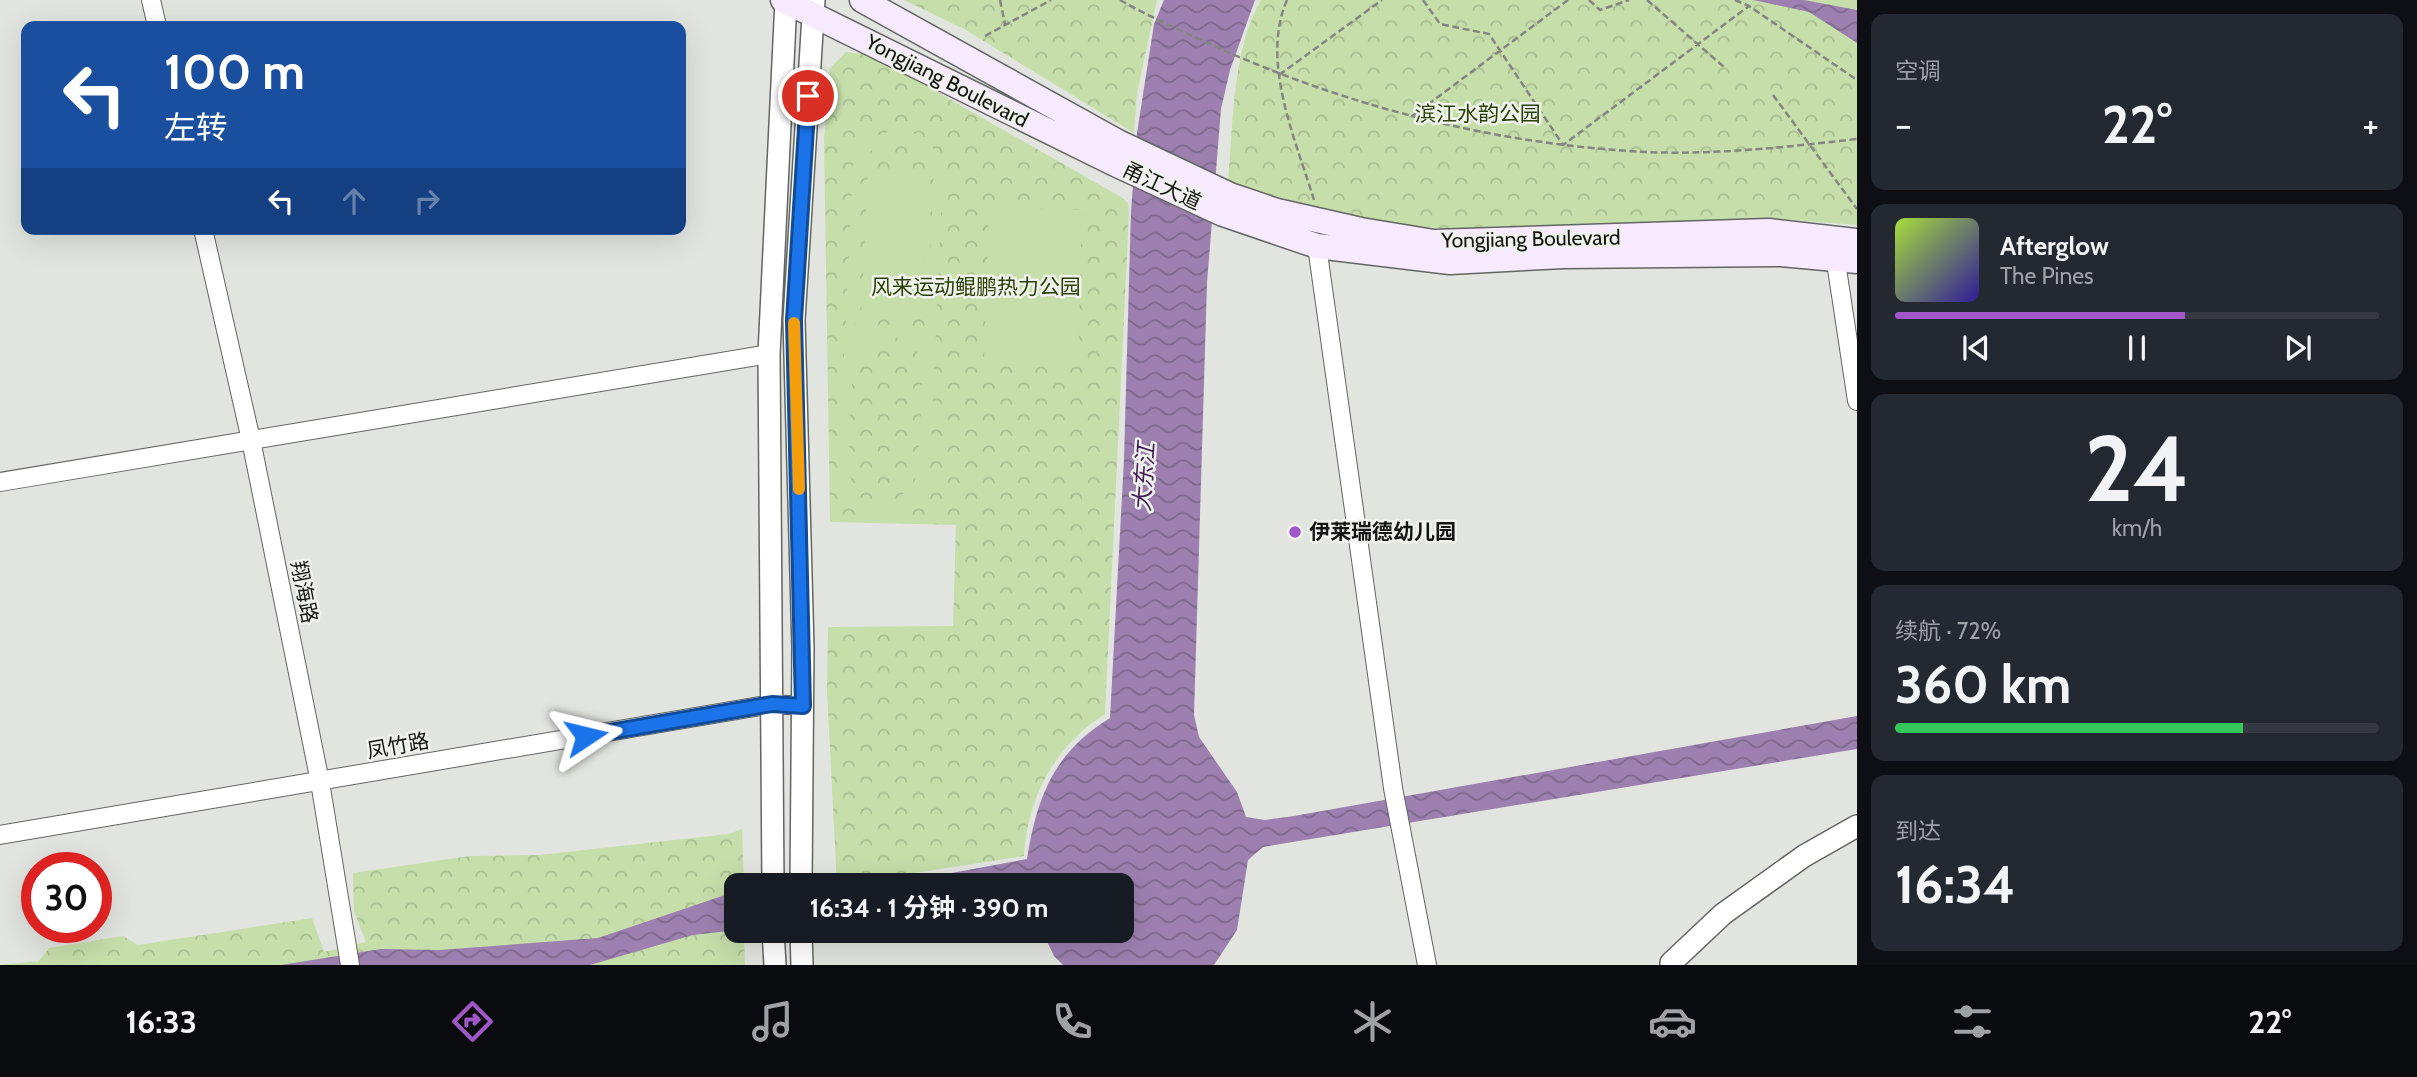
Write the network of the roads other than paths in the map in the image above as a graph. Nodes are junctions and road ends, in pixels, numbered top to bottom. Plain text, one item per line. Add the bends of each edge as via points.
1 (151, 0) edge
2 (785, 0) edge
3 (862, 0) edge
4 (814, 6) edge
5 (156, 21) edge
6 (1114, 152) junction
7 (1212, 198) junction
8 (204, 235) edge
9 (1317, 246) junction
10 (1846, 250) edge
11 (769, 354) junction
12 (1857, 401) edge
13 (251, 440) junction
14 (0, 482) edge
15 (772, 704) junction
16 (803, 706) junction
17 (320, 782) junction
18 (1857, 826) edge
19 (0, 835) edge
20 (773, 873) edge
21 (801, 873) edge
22 (774, 943) edge
23 (802, 943) edge
24 (1670, 964) edge
25 (349, 965) edge
26 (775, 965) edge
27 (802, 965) edge
28 (1427, 965) edge

1 - 5 street
2 - 4 main road, Yongjiang Boulevard
2 - 11 street
3 - 6 main road, Yongjiang Boulevard
4 - 6 main road, Yongjiang Boulevard
4 - 16 street via 794,320
6 - 7 main road, 甬江大道
7 - 9 main road, Yongjiang Boulevard
7 - 10 main road, Yongjiang Boulevard via 1434,242 1769,231
8 - 13 street, 翔海路
9 - 10 main road, Yongjiang Boulevard via 1450,262
9 - 28 street via 1393,788
10 - 12 street
11 - 13 street
11 - 15 street
13 - 14 street
13 - 17 street, 翔海路
15 - 16 street, 凤竹路
15 - 17 street, 凤竹路
15 - 20 street
16 - 21 street
17 - 19 street, 凤竹路
17 - 25 street, 翔海路
18 - 24 street via 1804,856 1723,914
22 - 26 street
23 - 27 street

